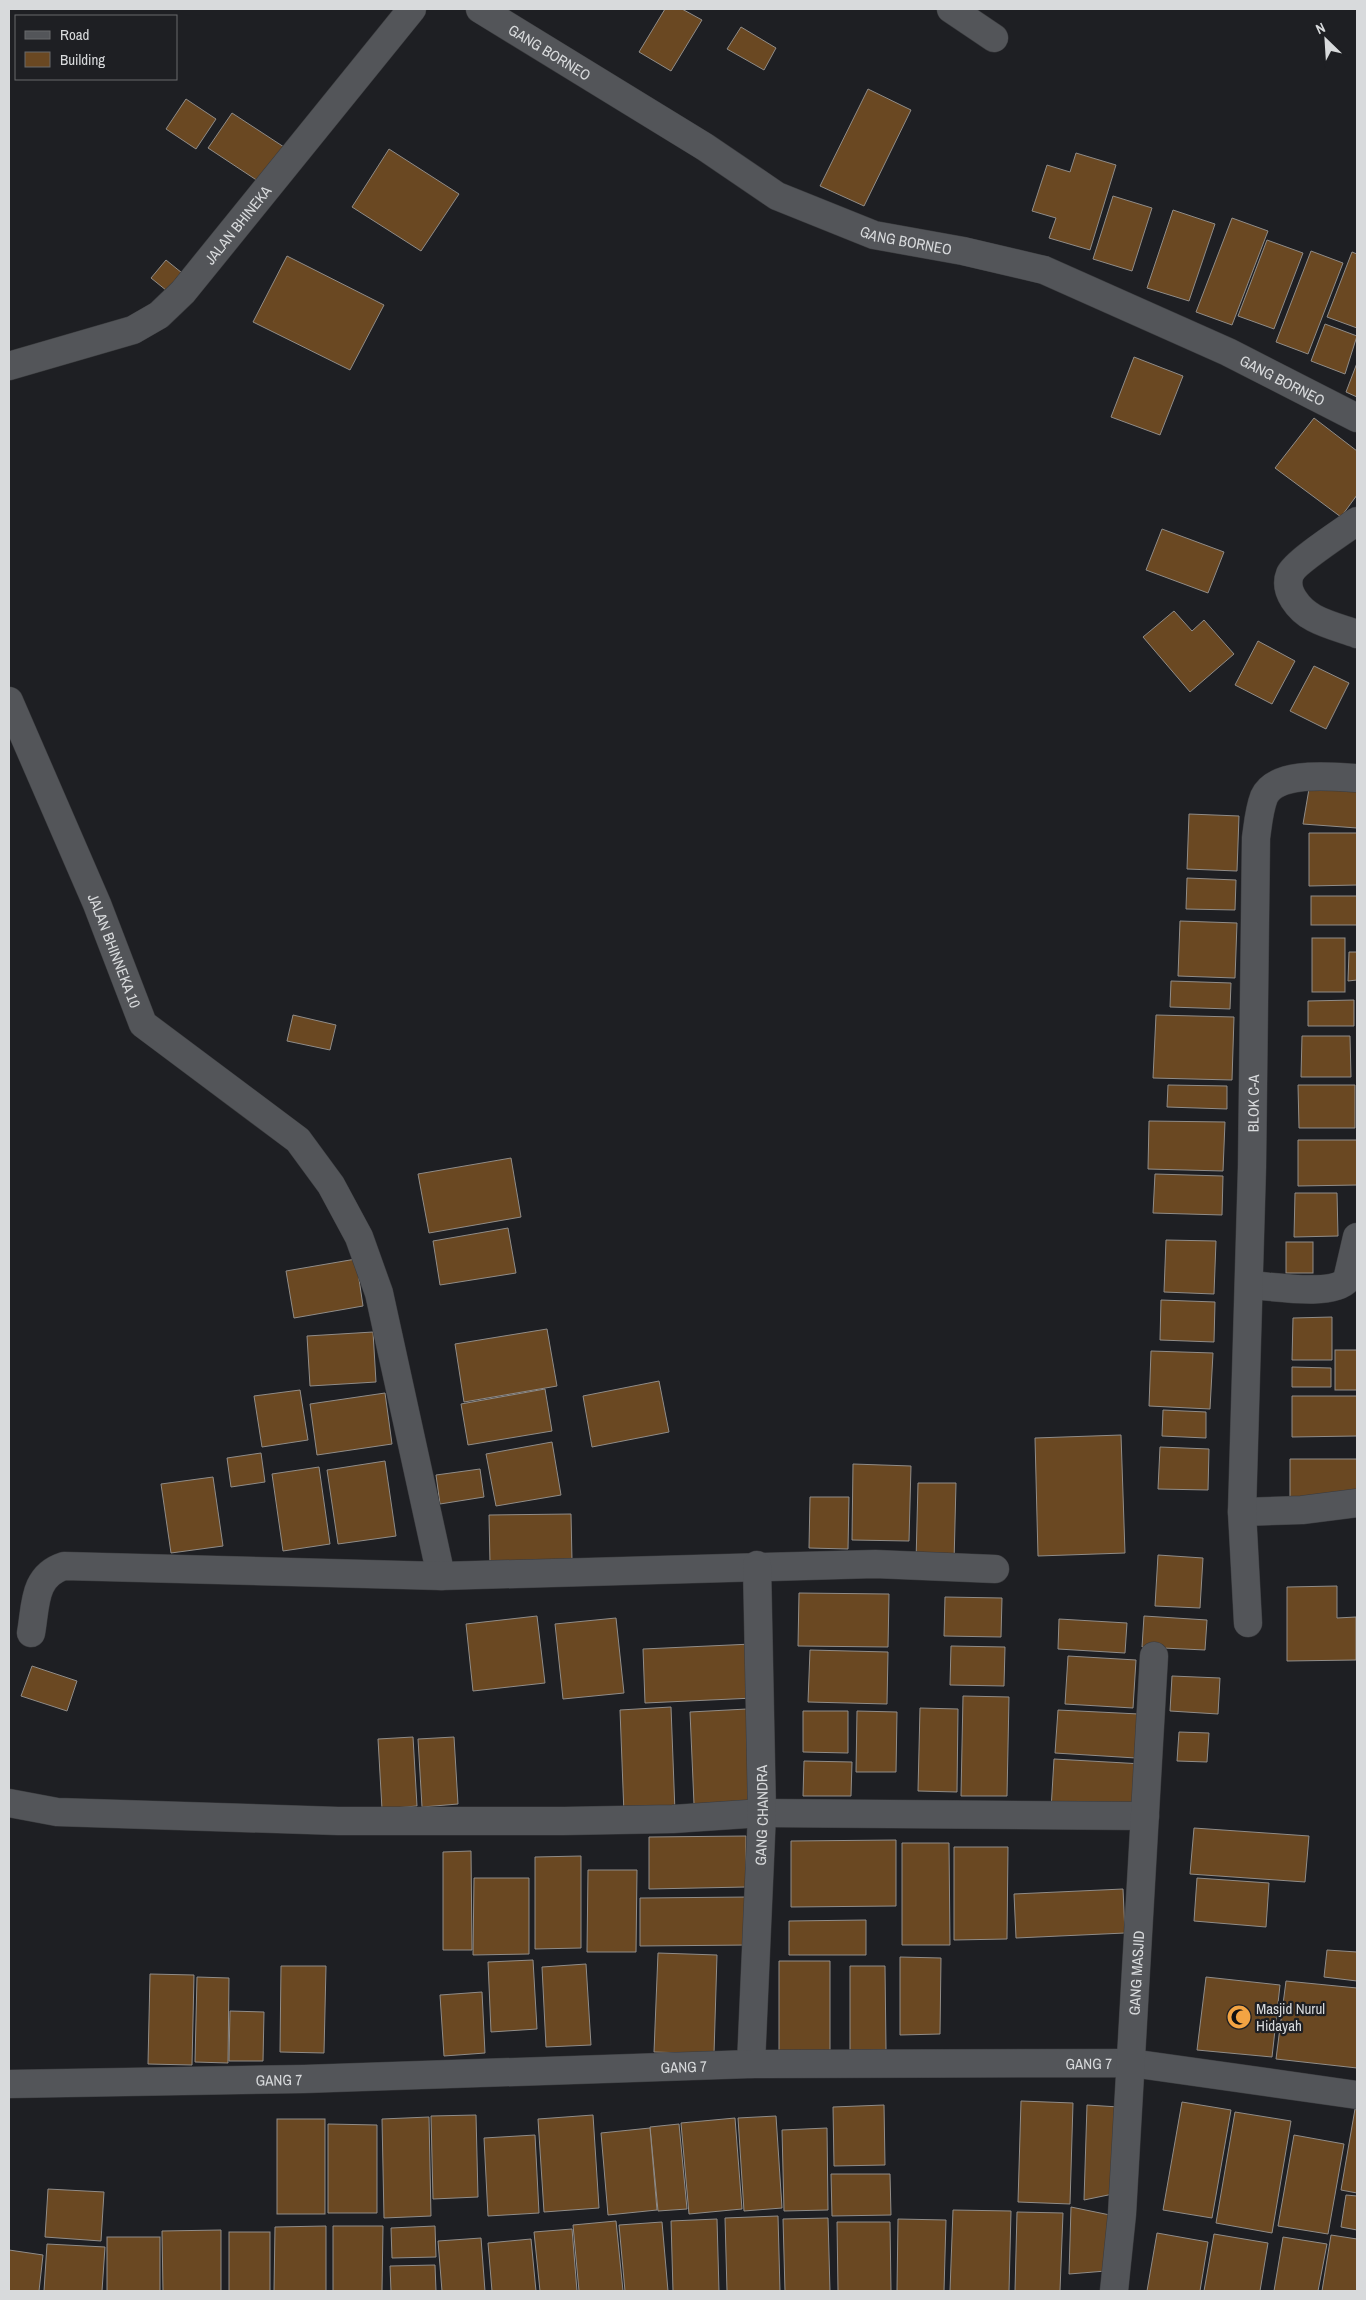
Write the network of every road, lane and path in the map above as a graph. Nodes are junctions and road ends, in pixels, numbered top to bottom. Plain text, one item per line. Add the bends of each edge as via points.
1 (412, 9) edge
2 (480, 9) edge
3 (951, 9) edge
4 (994, 38) dead end
5 (9, 366) edge
6 (1357, 418) edge
7 (1357, 522) edge
8 (1357, 634) edge
9 (9, 701) edge
10 (1357, 778) edge
11 (1357, 1237) edge
12 (1249, 1285) junction
13 (1357, 1503) edge
14 (1242, 1512) junction
15 (757, 1565) junction
16 (995, 1569) dead end
17 (441, 1576) junction
18 (1248, 1623) dead end
19 (31, 1633) dead end
20 (1154, 1656) dead end
21 (9, 1803) edge
22 (762, 1814) junction
23 (1145, 1816) junction
24 (1131, 2063) junction
25 (751, 2064) junction
26 (9, 2084) edge
27 (1357, 2095) edge
28 (1114, 2291) edge

1 - 5 street, JALAN BHINEKA via 183,292 159,315 133,330
2 - 6 street, GANG BORNEO via 705,147 777,196 874,235 1044,270 1228,352
3 - 4 street
7 - 8 street via 1302,562 1291,573 1288,588 1296,603 1313,617
9 - 17 street, JALAN BHINNEKA 10 via 97,904 143,1024 298,1140 331,1185 359,1237 379,1293
10 - 12 street, BLOK C-A via 1288,779 1273,785 1265,795 1260,811 1256,838
11 - 12 street via 1343,1285 1319,1289
12 - 14 street, BLOK C-A
13 - 14 street via 1302,1510
14 - 18 street, BLOK C-A
15 - 16 street via 875,1564
15 - 17 street
15 - 22 street, GANG CHANDRA
17 - 19 street via 64,1566 41,1580
20 - 23 street, GANG MASJID
21 - 22 street via 57,1812 338,1821 564,1821
22 - 23 street
22 - 25 street, GANG CHANDRA
23 - 24 street, GANG MASJID
24 - 25 street, GANG 7
24 - 27 street, GANG 7
24 - 28 street, GANG MASJID
25 - 26 street, GANG 7 via 304,2079

